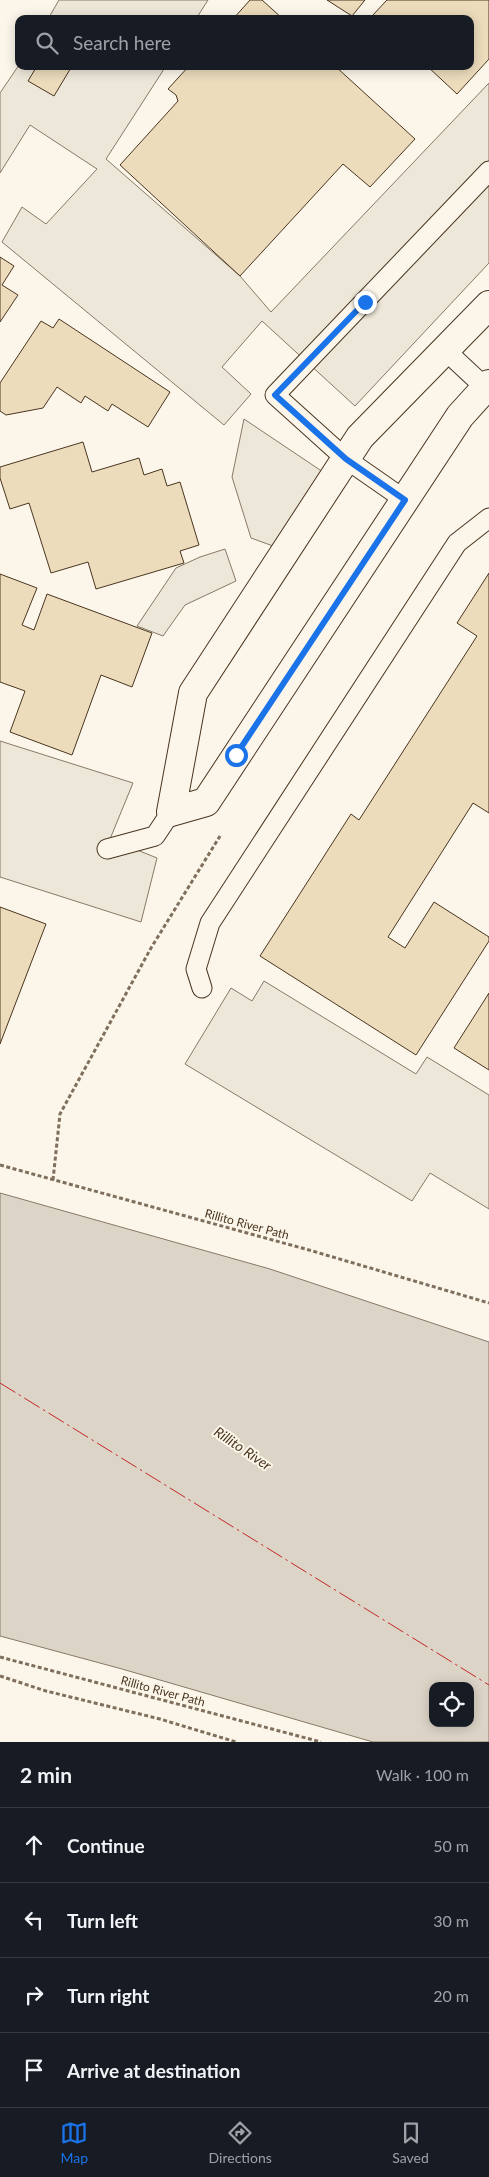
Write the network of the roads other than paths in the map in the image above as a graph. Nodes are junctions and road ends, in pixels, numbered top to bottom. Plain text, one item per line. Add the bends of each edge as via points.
1 (489, 171) edge
2 (489, 306) edge
3 (445, 350) junction
4 (488, 388) edge
5 (346, 459) junction
6 (405, 500) junction
7 (489, 518) edge
8 (171, 812) junction
9 (108, 849) dead end
10 (202, 988) dead end

1 - 5 lane via 275,395
2 - 3 street
3 - 4 lane
3 - 5 street via 360,437
4 - 6 street via 460,416
5 - 6 lane
5 - 8 street via 193,693
6 - 8 street via 206,802
7 - 10 lane via 457,543 210,923 196,969
8 - 9 lane via 155,836

